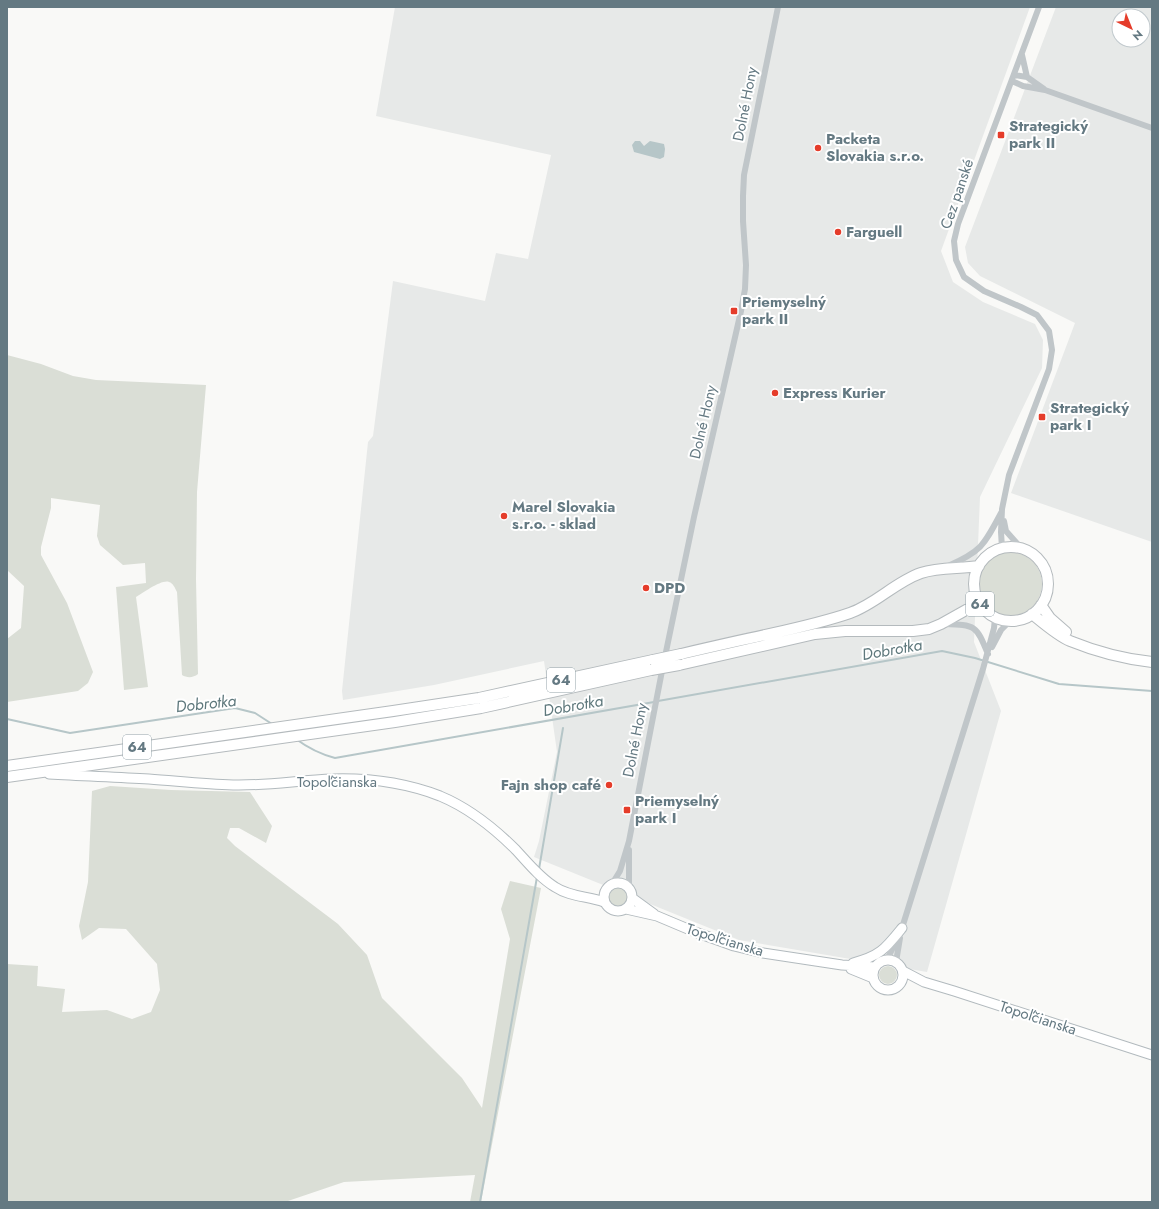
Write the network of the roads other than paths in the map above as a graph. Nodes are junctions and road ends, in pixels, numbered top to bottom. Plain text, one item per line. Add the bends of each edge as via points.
1 (778, 7) edge
2 (1039, 7) edge
3 (1022, 54) junction
4 (1027, 77) junction
5 (1013, 78) junction
6 (1045, 90) junction
7 (1152, 128) edge
8 (1002, 509) junction
9 (1002, 548) junction
10 (1022, 549) junction
11 (978, 566) junction
12 (942, 569) junction
13 (1041, 605) junction
14 (981, 607) junction
15 (1032, 614) junction
16 (995, 618) junction
17 (1010, 621) junction
18 (941, 624) junction
19 (1079, 644) junction
20 (988, 654) junction
21 (1152, 662) edge
22 (7, 766) edge
23 (33, 773) junction
24 (7, 776) edge
25 (629, 841) junction
26 (612, 884) junction
27 (629, 888) junction
28 (632, 898) junction
29 (604, 902) junction
30 (626, 909) junction
31 (657, 916) junction
32 (902, 928) junction
33 (892, 961) junction
34 (842, 965) junction
35 (875, 966) junction
36 (903, 971) junction
37 (873, 978) junction
38 (924, 982) junction
39 (901, 983) junction
40 (1152, 1055) edge

1 - 25 street, Dolné Hony via 744,176 745,289 694,517
2 - 3 street, Cez panské
3 - 4 street
3 - 5 street, Cez panské
4 - 5 street
4 - 6 street
5 - 6 street via 1023,86
5 - 8 street, Cez panské via 958,224 954,241 956,260 964,277 984,291 1037,315 1048,332 1052,350 1049,369 1009,475
6 - 7 street
8 - 9 street
8 - 10 street via 1006,531
8 - 12 street via 988,538 979,549 967,558
9 - 10 main road
9 - 11 main road via 988,555
10 - 13 main road, 64 via 1042,564 1046,573 1047,592
11 - 12 main road, 64
11 - 14 main road, 64 via 974,576 974,587
12 - 22 main road, 64, bridge via 921,573 867,605 822,622 479,698
13 - 15 main road, 64
13 - 19 main road via 1050,618
14 - 16 main road, 64
14 - 18 main road, 64 via 966,610
15 - 17 main road, 64
15 - 19 main road via 1070,641
16 - 17 main road, 64
16 - 20 street
17 - 20 street via 1001,630
18 - 20 street via 964,624 974,628
18 - 23 main road, 64, bridge via 929,629 912,631 845,631 815,634 481,708
19 - 21 main road via 1107,655
20 - 32 street
23 - 24 main road, 64
23 - 29 street, Topoľčianska via 221,785 345,779 400,785 441,797 470,812 516,850 554,887 568,894
25 - 26 street, Dolné Hony via 620,871
25 - 27 street, Dolné Hony
26 - 27 street via 621,883
26 - 29 street via 605,891
27 - 28 street
28 - 30 street
28 - 31 street, Topoľčianska
29 - 30 street via 607,908 613,911 620,912
30 - 31 street, Topoľčianska
31 - 34 street, Topoľčianska via 734,946
32 - 33 street
32 - 33 street
32 - 34 street via 888,945 872,958
33 - 35 street, Topoľčianska via 879,962
33 - 36 street, Topoľčianska via 901,966
34 - 35 street, Topoľčianska
34 - 37 street, Topoľčianska
35 - 37 street
36 - 38 street, Topoľčianska
36 - 39 street
37 - 39 street, Topoľčianska via 875,984 885,990 897,988
38 - 39 street, Topoľčianska
38 - 40 street, Topoľčianska

